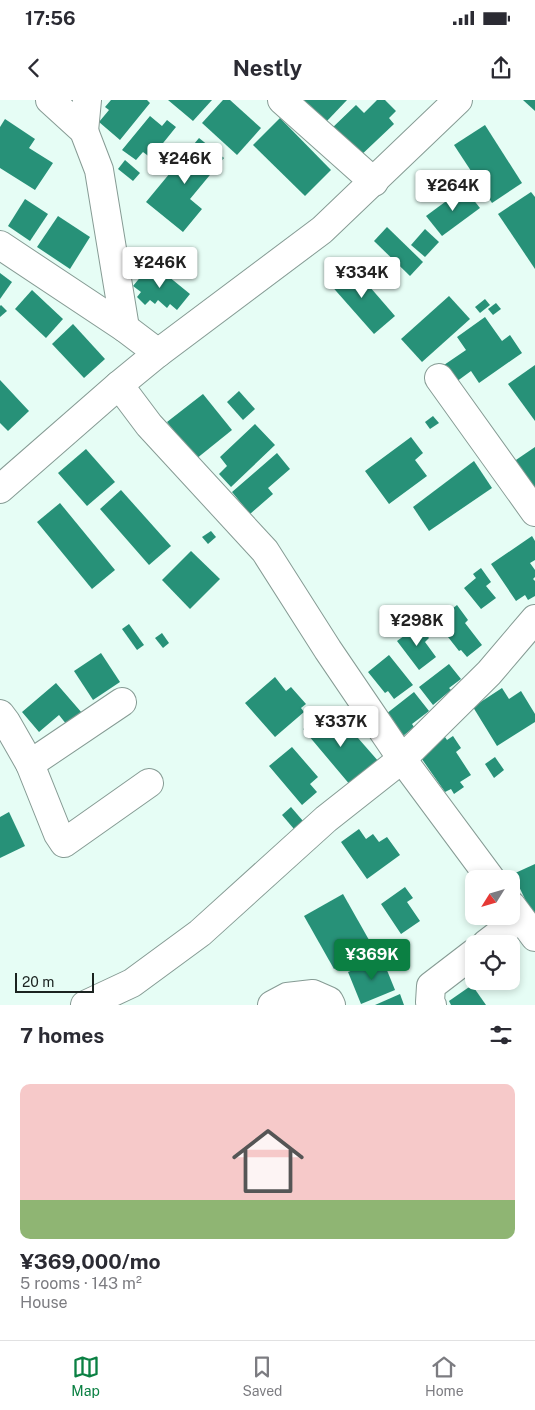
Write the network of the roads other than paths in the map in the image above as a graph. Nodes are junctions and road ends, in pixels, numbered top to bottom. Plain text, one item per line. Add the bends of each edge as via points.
1 (50, 100) edge
2 (87, 100) edge
3 (282, 100) edge
4 (458, 100) edge
5 (84, 132) junction
6 (374, 182) junction
7 (0, 245) edge
8 (125, 328) junction
9 (158, 353) junction
10 (439, 378) dead end
11 (119, 385) junction
12 (0, 489) edge
13 (535, 512) edge
14 (531, 634) edge
15 (122, 702) dead end
16 (0, 714) edge
17 (402, 759) junction
18 (30, 764) junction
19 (149, 783) dead end
20 (484, 870) edge
21 (522, 920) edge
22 (500, 935) edge
23 (465, 961) edge
24 (85, 1005) edge
25 (272, 1005) edge
26 (330, 1005) edge
27 (432, 1005) edge

1 - 5 street
2 - 5 street
3 - 6 street
4 - 6 street
5 - 8 street via 99,170
6 - 9 street via 322,230
7 - 8 street
8 - 9 street
9 - 11 street
10 - 13 street
11 - 12 street
11 - 17 street via 149,425 265,551
14 - 17 street
15 - 18 street
16 - 18 street
17 - 20 street
17 - 24 street via 326,819 200,934 132,983
18 - 19 street via 64,843
21 - 22 street
23 - 27 street via 431,986
25 - 26 street via 287,997 313,994 329,1001

